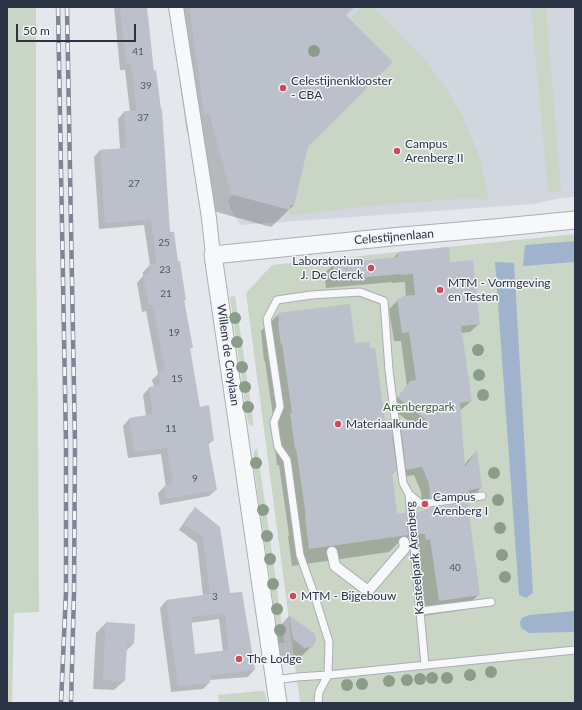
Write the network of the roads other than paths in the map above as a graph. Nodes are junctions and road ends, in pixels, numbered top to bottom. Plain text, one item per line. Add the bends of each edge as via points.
1 (176, 7) edge
2 (575, 220) edge
3 (213, 255) junction
4 (409, 494) junction
5 (482, 496) dead end
6 (404, 542) dead end
7 (332, 552) dead end
8 (491, 602) dead end
9 (420, 611) junction
10 (575, 650) edge
11 (425, 665) junction
12 (328, 675) junction
13 (275, 680) junction
14 (278, 703) edge
15 (318, 703) edge

1 - 3 street, Willem de Croylaan
2 - 3 street, Celestijnenlaan
3 - 13 street, Willem de Croylaan
4 - 5 lane via 421,504
4 - 9 lane, Kasteelpark Arenberg
4 - 12 lane, Kasteelpark Arenberg via 403,483 389,370 384,301 360,292 277,300 267,319 280,407 274,422 278,447 287,460 300,555 329,642
6 - 7 street via 405,548 368,590 335,566
8 - 9 lane
9 - 11 lane, Kasteelpark Arenberg
10 - 11 lane
11 - 12 lane
12 - 13 lane
12 - 15 lane, Kasteelpark Arenberg via 319,692
13 - 14 street, Willem de Croylaan

